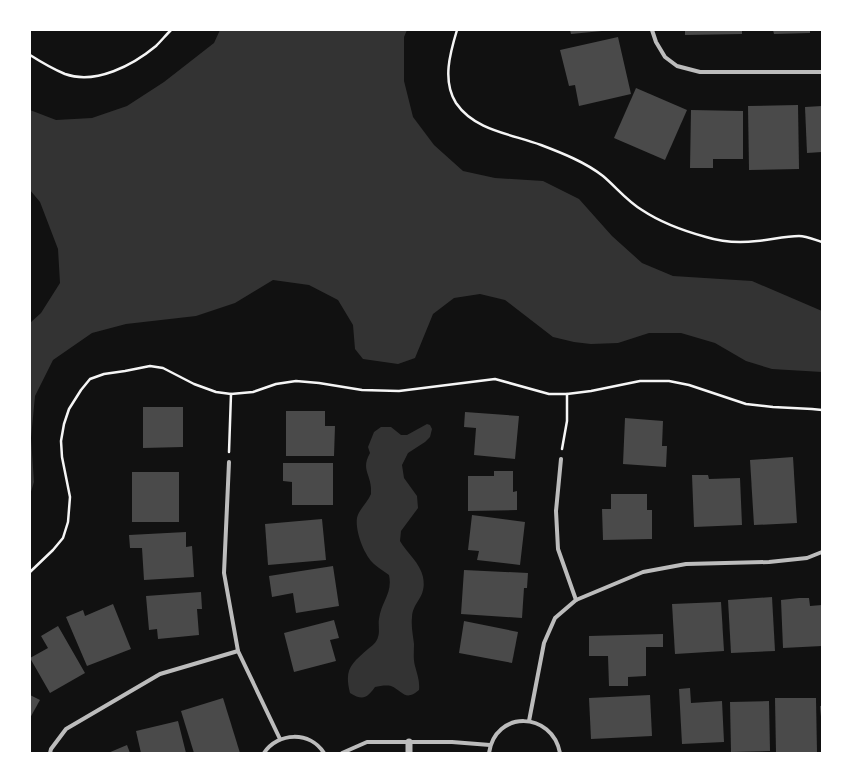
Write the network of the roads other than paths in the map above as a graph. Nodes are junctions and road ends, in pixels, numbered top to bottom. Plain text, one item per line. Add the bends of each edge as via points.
1 (652, 30) edge
2 (822, 72) edge
3 (561, 459) road end
4 (229, 462) road end
5 (822, 552) edge
6 (576, 600) junction
7 (238, 651) junction
8 (529, 721) junction
9 (280, 739) junction
10 (409, 742) junction
11 (490, 745) junction
12 (50, 753) edge
13 (264, 753) edge
14 (324, 753) edge
15 (342, 753) edge
16 (409, 753) edge
17 (489, 753) edge
18 (560, 753) edge

1 - 2 street via 665,57 677,66 700,72
3 - 6 street via 556,511 558,549
4 - 7 street via 224,573
5 - 6 street via 807,558 769,562 686,564 643,572
6 - 8 street via 555,618 544,643
7 - 9 street
7 - 12 street via 160,674 66,730
8 - 11 street via 509,724 498,732
8 - 18 street via 547,729 556,739
9 - 13 street
9 - 14 street via 297,736 310,740
10 - 11 street
10 - 15 street via 367,742
10 - 16 street
11 - 17 street

